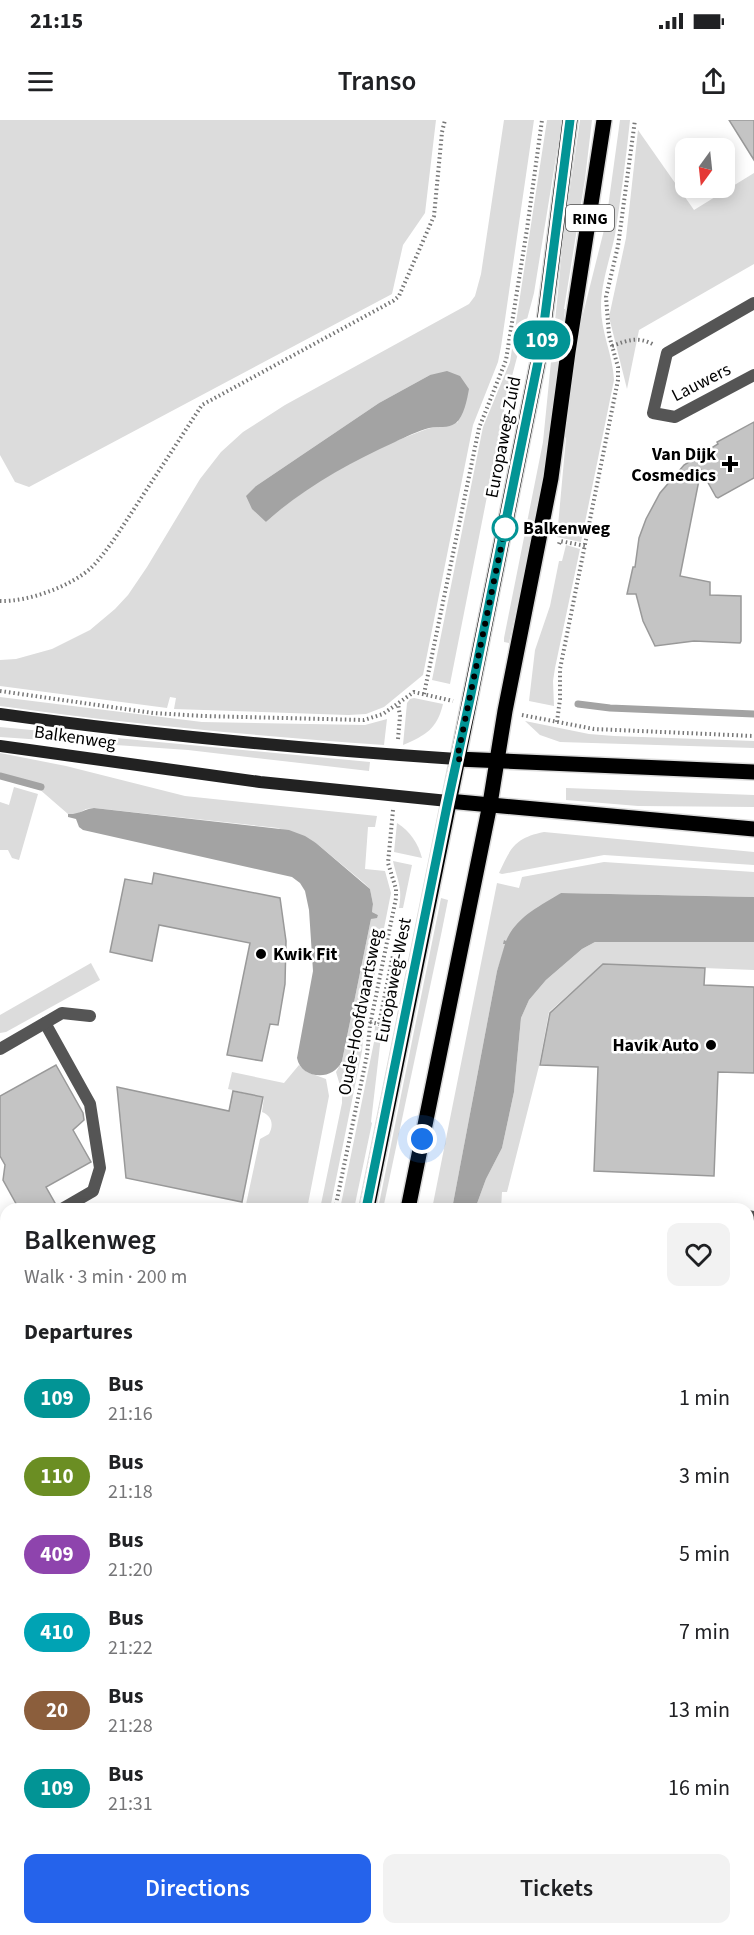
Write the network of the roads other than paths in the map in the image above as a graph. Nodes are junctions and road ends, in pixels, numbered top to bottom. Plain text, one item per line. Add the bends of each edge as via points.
1 (570, 120) edge
2 (604, 120) edge
3 (754, 303) edge
4 (754, 375) edge
5 (0, 714) edge
6 (0, 746) edge
7 (457, 759) junction
8 (496, 762) junction
9 (754, 772) edge
10 (448, 801) junction
11 (490, 804) junction
12 (754, 829) edge
13 (90, 1016) dead end
14 (45, 1023) junction
15 (0, 1049) edge
16 (72, 1203) edge
17 (368, 1203) edge
18 (409, 1203) edge

1 - 7 main road, Europaweg-Zuid / RING via 541,347
2 - 8 main road, RING via 551,478
3 - 4 street, Lauwers via 667,353 653,413 675,417
5 - 7 main road, Balkenweg via 184,736
6 - 10 main road, Balkenweg via 260,782
7 - 8 main road, Balkenweg
7 - 10 main road, Europaweg-West / RING
8 - 9 main road, Balkenweg
8 - 11 main road, RING
10 - 11 main road, Balkenweg
10 - 17 main road, Europaweg-West / RING
11 - 12 main road, Balkenweg
11 - 18 main road, RING
13 - 14 street via 62,1013
14 - 15 street
14 - 16 street via 90,1104 100,1167 93,1191

